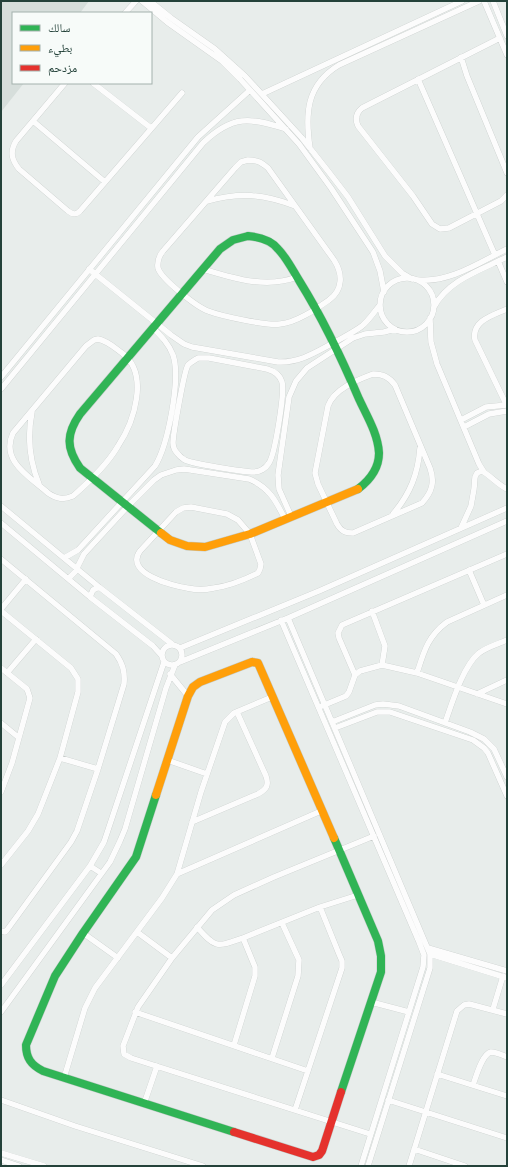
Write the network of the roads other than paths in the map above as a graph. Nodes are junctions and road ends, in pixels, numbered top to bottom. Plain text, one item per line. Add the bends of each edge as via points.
1 (136, 1) edge
2 (142, 1) edge
3 (150, 1) edge
4 (462, 1) edge
5 (479, 1) edge
6 (484, 1) edge
7 (493, 1) edge
8 (126, 12) edge
9 (507, 36) edge
10 (500, 38) junction
11 (507, 55) edge
12 (461, 57) junction
13 (418, 79) junction
14 (64, 84) edge
15 (94, 84) edge
16 (250, 90) junction
17 (182, 92) dead end
18 (262, 94) junction
19 (33, 121) junction
20 (150, 128) junction
21 (286, 129) junction
22 (310, 148) junction
23 (507, 172) edge
24 (105, 182) junction
25 (507, 195) edge
26 (206, 201) junction
27 (295, 206) junction
28 (476, 214) junction
29 (507, 249) edge
30 (495, 255) junction
31 (507, 257) edge
32 (498, 261) junction
33 (89, 269) junction
34 (203, 269) junction
35 (96, 274) junction
36 (297, 277) junction
37 (414, 279) junction
38 (507, 282) edge
39 (384, 292) junction
40 (182, 293) junction
41 (380, 305) junction
42 (434, 307) junction
43 (507, 308) edge
44 (316, 309) junction
45 (430, 318) junction
46 (154, 326) junction
47 (395, 329) junction
48 (335, 345) junction
49 (199, 349) junction
50 (129, 358) junction
51 (198, 358) junction
52 (1, 376) edge
53 (352, 384) junction
54 (284, 387) junction
55 (1, 389) edge
56 (292, 389) junction
57 (507, 407) edge
58 (32, 412) junction
59 (461, 420) junction
60 (464, 427) junction
61 (420, 446) junction
62 (273, 453) junction
63 (281, 455) junction
64 (186, 460) junction
65 (184, 469) junction
66 (250, 472) junction
67 (484, 472) junction
68 (92, 478) junction
69 (249, 479) junction
70 (40, 486) junction
71 (507, 489) edge
72 (326, 502) junction
73 (125, 504) junction
74 (2, 507) edge
75 (507, 508) edge
76 (391, 516) junction
77 (288, 518) junction
78 (507, 521) edge
79 (1, 523) edge
80 (461, 528) junction
81 (158, 530) junction
82 (250, 534) junction
83 (507, 554) edge
84 (1, 558) edge
85 (64, 558) junction
86 (77, 569) junction
87 (469, 570) junction
88 (67, 578) junction
89 (349, 578) junction
90 (26, 579) junction
91 (332, 585) junction
92 (99, 587) junction
93 (354, 588) junction
94 (507, 595) edge
95 (334, 596) junction
96 (90, 597) junction
97 (484, 605) junction
98 (1, 610) edge
99 (372, 612) junction
100 (288, 618) junction
101 (281, 620) junction
102 (36, 639) junction
103 (507, 640) edge
104 (172, 644) junction
105 (180, 648) junction
106 (163, 659) junction
107 (177, 663) junction
108 (382, 665) junction
109 (1, 668) edge
110 (7, 673) junction
111 (417, 673) junction
112 (170, 674) junction
113 (355, 675) junction
114 (507, 680) edge
115 (458, 687) junction
116 (477, 694) junction
117 (188, 696) junction
118 (272, 697) junction
119 (507, 704) edge
120 (325, 705) junction
121 (318, 707) junction
122 (237, 712) junction
123 (332, 722) junction
124 (1, 723) edge
125 (445, 723) junction
126 (335, 728) junction
127 (476, 735) junction
128 (18, 737) junction
129 (473, 740) junction
130 (60, 758) junction
131 (167, 760) junction
132 (98, 769) junction
133 (1, 774) edge
134 (207, 774) junction
135 (507, 777) edge
136 (7, 779) junction
137 (1, 792) edge
138 (507, 796) edge
139 (321, 811) junction
140 (192, 822) junction
141 (374, 836) junction
142 (338, 850) junction
143 (1, 865) edge
144 (90, 866) junction
145 (101, 873) junction
146 (177, 874) junction
147 (358, 895) junction
148 (320, 907) junction
149 (411, 915) junction
150 (282, 923) junction
151 (198, 927) junction
152 (1, 931) edge
153 (137, 932) junction
154 (83, 933) junction
155 (243, 938) junction
156 (428, 948) junction
157 (430, 954) junction
158 (118, 958) junction
159 (172, 958) junction
160 (453, 958) junction
161 (507, 972) edge
162 (505, 977) edge
163 (1, 983) edge
164 (417, 985) junction
165 (424, 987) junction
166 (371, 1002) junction
167 (493, 1009) junction
168 (1, 1012) edge
169 (135, 1012) junction
170 (409, 1012) junction
171 (507, 1014) edge
172 (234, 1045) junction
173 (507, 1056) edge
174 (272, 1058) junction
175 (157, 1066) junction
176 (308, 1071) junction
177 (390, 1073) junction
178 (437, 1074) junction
179 (397, 1075) junction
180 (64, 1078) junction
181 (473, 1085) junction
182 (507, 1096) edge
183 (1, 1100) edge
184 (388, 1100) junction
185 (144, 1104) junction
186 (294, 1110) junction
187 (426, 1112) junction
188 (332, 1122) junction
189 (370, 1134) junction
190 (507, 1138) edge
191 (414, 1149) junction
192 (1, 1153) edge
193 (14, 1157) junction
194 (1, 1160) edge
195 (361, 1164) edge
196 (11, 1165) edge
197 (368, 1165) edge
198 (19, 1166) edge
199 (42, 1166) edge
200 (203, 1166) edge
201 (409, 1166) edge
202 (465, 1166) edge

1 - 8 street
2 - 16 street via 222,61
3 - 18 street via 225,57
4 - 18 street
5 - 22 street via 346,62 327,74 317,85 310,103 307,125
6 - 10 street
7 - 9 street
10 - 11 street
10 - 12 street
12 - 13 street
12 - 23 street
13 - 28 street
13 - 28 street via 362,108 357,114 357,123 434,226 446,229
14 - 19 street
15 - 20 street
16 - 21 street
16 - 33 street via 198,137
17 - 20 street
18 - 22 street
19 - 24 street
19 - 24 street via 13,146 12,158 19,169 68,211 77,214
20 - 24 street
21 - 35 street via 246,120 234,122 212,134
21 - 39 street via 328,183 372,252 380,271
22 - 37 street via 339,185 385,256 398,269
25 - 28 street
26 - 27 street via 242,194 278,199
26 - 27 street via 241,162 255,160 268,168
26 - 40 street via 163,251 158,262 160,274
27 - 44 street via 339,267 341,275 338,291
28 - 30 street
29 - 30 street
30 - 37 street via 442,279
31 - 32 street
32 - 38 street
32 - 42 street via 456,283 441,296
33 - 35 street
33 - 52 street
34 - 36 street via 267,283
34 - 36 street via 228,242 248,236 264,239 278,248
34 - 40 street
35 - 46 street
35 - 55 street
36 - 44 street
37 - 39 street via 405,278 393,282
37 - 42 street via 430,291
39 - 41 street
40 - 44 street via 197,306 210,312 273,325 290,322
40 - 46 street
41 - 47 street via 384,319
41 - 48 street via 362,325
42 - 45 street
43 - 57 street via 480,322 474,334
44 - 48 street
45 - 47 street via 420,329 405,332
45 - 59 street via 432,350
46 - 49 street via 184,344
46 - 50 street
46 - 73 street via 169,346 174,361 176,376 172,406 159,459
47 - 48 street via 359,336
48 - 49 street via 288,363
48 - 53 street
48 - 56 street via 307,368
49 - 51 street
50 - 58 street via 103,340 89,342
50 - 68 street via 137,383 134,412 118,447
50 - 68 street via 80,414 70,431 68,441 74,460
51 - 54 street via 273,371 282,380
51 - 64 street via 188,365 186,370 173,441 176,453
53 - 61 street via 373,374 386,376 391,380
53 - 72 street via 335,394 328,406 315,468 316,479
53 - 72 street via 375,435 379,458 370,480 361,488
54 - 56 street
54 - 62 street
56 - 63 street
57 - 59 street via 486,407
57 - 60 street
58 - 70 street via 28,442
58 - 70 street via 13,433 7,448 13,463
59 - 60 street
60 - 67 street
61 - 76 street via 415,477 401,504
61 - 76 street via 433,475 431,490 422,503
62 - 63 street
62 - 66 street via 266,467
63 - 77 street via 278,482
64 - 65 street
64 - 66 street
65 - 69 street
65 - 73 street via 161,475
66 - 69 street
67 - 71 street
67 - 80 street via 476,474 471,506
68 - 70 street via 73,496 67,498 54,497
68 - 73 street
69 - 77 street via 271,494
72 - 76 street via 339,529 348,533
72 - 77 street
73 - 81 street
73 - 85 street via 78,550
73 - 86 street via 84,554
74 - 85 street
75 - 80 street
77 - 82 street
78 - 93 street
79 - 88 street
80 - 89 street
81 - 82 street via 170,540 187,546 205,547
81 - 82 street via 176,512 191,507 232,516
81 - 82 street via 137,555 137,565 150,576 188,589 227,586 258,573 261,564
83 - 87 street
84 - 90 street
85 - 86 street
86 - 88 street
86 - 92 street
87 - 97 street
87 - 99 street
88 - 96 street
89 - 91 street
89 - 93 street via 348,582
90 - 98 street
90 - 132 street via 116,654 122,664 124,684
91 - 95 street via 337,590
91 - 105 street
92 - 96 street via 93,590
92 - 104 street
93 - 95 street
94 - 97 street
95 - 100 street
96 - 106 street via 153,646
97 - 111 street via 447,622 433,634
98 - 102 street
99 - 108 street via 385,646
99 - 113 street via 346,622 339,629 339,638
100 - 101 street
100 - 120 street
101 - 107 street
101 - 121 street
102 - 110 street
102 - 130 street via 67,665 78,679 78,692
103 - 115 street via 478,654
104 - 105 street
104 - 106 street via 164,648
105 - 107 street via 182,656
106 - 107 street via 169,665
106 - 144 street via 110,828
107 - 112 street
108 - 111 street
108 - 113 street via 360,671
109 - 110 street
110 - 128 street via 29,693 29,702
111 - 115 street
112 - 117 street
112 - 145 street via 125,829 116,851
113 - 120 street via 346,696
114 - 116 street
115 - 116 street
115 - 125 street
116 - 119 street
117 - 118 street via 193,687 200,682 254,661 258,663
117 - 131 street
118 - 122 street
118 - 139 street
120 - 121 street
120 - 123 street
121 - 141 street
122 - 134 street via 225,722
122 - 140 street via 266,776 267,786 258,794
123 - 125 street via 383,704 399,706
123 - 126 street
124 - 128 street
125 - 127 street
126 - 129 street via 377,712 390,712
126 - 149 street
127 - 129 street
127 - 135 street via 494,749
128 - 136 street
129 - 138 street via 488,753
130 - 132 street
130 - 143 street via 38,814
131 - 134 street
131 - 154 street via 136,857
132 - 152 street via 74,836 7,930
133 - 136 street
134 - 140 street
136 - 137 street
139 - 142 street
139 - 146 street
140 - 146 street
141 - 142 street
141 - 149 street
142 - 147 street
142 - 151 street via 234,895 212,910
144 - 145 street
144 - 163 street
145 - 168 street
146 - 153 street
147 - 148 street
147 - 166 street via 378,941 382,961
148 - 150 street
148 - 176 street via 342,961 342,968
149 - 156 street
149 - 164 street via 424,955
150 - 155 street
150 - 174 street via 299,964 298,976
151 - 155 street via 209,941 221,945
151 - 159 street
153 - 158 street
153 - 159 street
154 - 158 street
154 - 180 street via 51,983 26,1045 25,1053 35,1067
155 - 172 street via 256,971
156 - 157 street
156 - 160 street
157 - 160 street
157 - 165 street via 430,968
158 - 180 street via 95,988 88,1003
159 - 169 street
160 - 161 street
160 - 162 street
162 - 167 street
164 - 165 street
164 - 170 street
165 - 179 street
166 - 170 street
166 - 188 street
167 - 171 street
167 - 178 street via 470,1004 457,1010
169 - 172 street
169 - 175 street via 123,1046 124,1054
170 - 177 street
172 - 174 street
173 - 181 street via 491,1052 486,1054
174 - 176 street
175 - 185 street
175 - 186 street
176 - 186 street
177 - 179 street
177 - 189 street
178 - 181 street
178 - 187 street
179 - 184 street
180 - 185 street
181 - 182 street
183 - 200 street
184 - 187 street
184 - 197 street
185 - 188 street via 313,1157 322,1151
186 - 188 street
187 - 190 street
187 - 191 street
188 - 189 street
189 - 195 street
191 - 201 street
191 - 202 street
192 - 193 street
193 - 196 street
193 - 199 street
194 - 196 street
195 - 197 street
196 - 198 street

